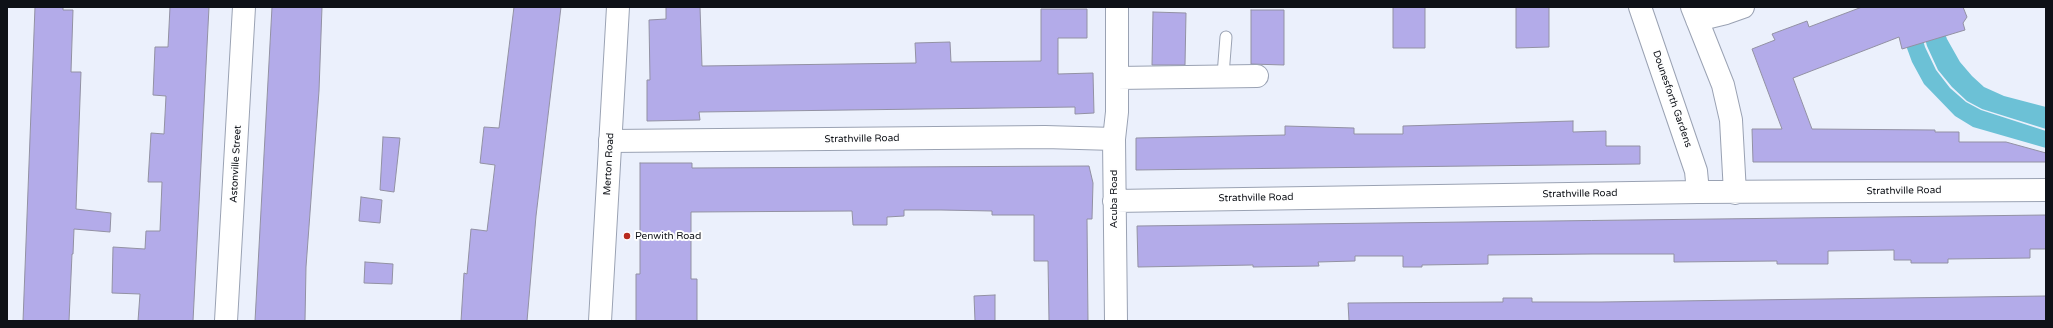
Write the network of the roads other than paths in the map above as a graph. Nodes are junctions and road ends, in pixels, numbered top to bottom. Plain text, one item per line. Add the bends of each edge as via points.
1 (244, 7) edge
2 (618, 7) edge
3 (1117, 7) edge
4 (1640, 7) edge
5 (1743, 7) edge
6 (1694, 14) edge
7 (1226, 37) dead end
8 (1223, 75) junction
9 (1257, 76) dead end
10 (1117, 78) junction
11 (1114, 139) junction
12 (610, 141) junction
13 (2046, 190) edge
14 (1698, 192) junction
15 (1735, 193) junction
16 (1114, 201) junction
17 (226, 321) edge
18 (600, 321) edge
19 (1116, 321) edge

1 - 17 street, Astonville Street
2 - 12 street, Merton Road
3 - 10 street, Acuba Road
4 - 14 street, Dounesforth Gardens via 1696,171
5 - 6 street via 1726,14
6 - 15 street via 1723,85 1731,120
7 - 8 lane
8 - 9 street
8 - 10 street
10 - 11 street, Acuba Road
11 - 12 street, Strathville Road via 1045,137
11 - 16 street, Acuba Road
12 - 18 street, Merton Road
13 - 15 street, Strathville Road
14 - 15 street, Strathville Road
14 - 16 street, Strathville Road
16 - 19 street, Acuba Road

